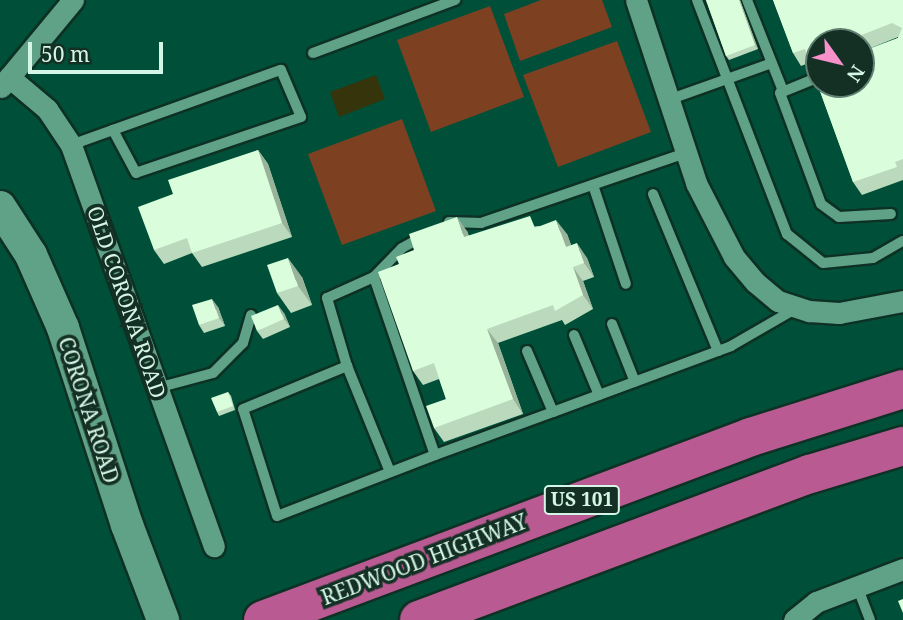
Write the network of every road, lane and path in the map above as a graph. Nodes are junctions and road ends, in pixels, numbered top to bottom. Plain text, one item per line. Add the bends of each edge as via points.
1 (73, 0) edge
2 (455, 0) edge
3 (636, 0) edge
4 (697, 0) edge
5 (747, 0) edge
6 (313, 53) dead end
7 (772, 63) junction
8 (724, 80) junction
9 (805, 82) edge
10 (4, 83) edge
11 (783, 91) junction
12 (668, 100) junction
13 (113, 130) junction
14 (71, 145) junction
15 (686, 153) junction
16 (593, 185) junction
17 (653, 194) dead end
18 (0, 207) edge
19 (891, 214) dead end
20 (903, 241) edge
21 (374, 276) junction
22 (626, 284) dead end
23 (903, 301) edge
24 (798, 307) junction
25 (251, 315) edge
26 (612, 324) dead end
27 (574, 335) dead end
28 (527, 351) dead end
29 (718, 351) junction
30 (347, 366) junction
31 (635, 382) junction
32 (158, 388) junction
33 (903, 388) edge
34 (599, 395) junction
35 (553, 412) junction
36 (903, 446) edge
37 (435, 454) junction
38 (390, 472) junction
39 (214, 547) dead end
40 (903, 569) edge
41 (857, 586) junction
42 (163, 620) edge
43 (263, 620) edge
44 (419, 620) edge
45 (794, 620) edge
46 (870, 620) edge

1 - 10 street
2 - 6 lane
3 - 12 street
4 - 8 lane
5 - 7 lane
7 - 8 lane
7 - 11 lane
8 - 12 lane
8 - 20 lane via 787,234 823,263 873,257
9 - 11 lane
10 - 14 street, OLD CORONA ROAD via 47,109
11 - 19 lane via 821,204 839,217
12 - 15 street
13 - 13 lane via 281,70 301,117 136,173
13 - 14 lane
14 - 32 street, OLD CORONA ROAD
15 - 16 lane
15 - 24 street via 734,257 778,301
16 - 21 lane via 481,223 452,220 402,248
16 - 22 lane
17 - 29 lane
18 - 42 main road, CORONA ROAD via 31,255 63,328
21 - 30 lane via 327,298
21 - 37 lane
23 - 24 street via 839,313
24 - 29 lane
25 - 32 lane via 243,343 213,373
26 - 31 lane
27 - 34 lane
28 - 35 lane
29 - 31 lane
30 - 38 lane
30 - 38 lane via 243,409 278,516
31 - 34 lane
32 - 39 street, OLD CORONA ROAD
33 - 43 highway, REDWOOD HIGHWAY / US 101 via 751,437
34 - 35 lane
35 - 37 lane
36 - 44 highway, US 101 via 798,479
37 - 38 lane
40 - 41 street
41 - 45 street via 816,601
41 - 46 lane

